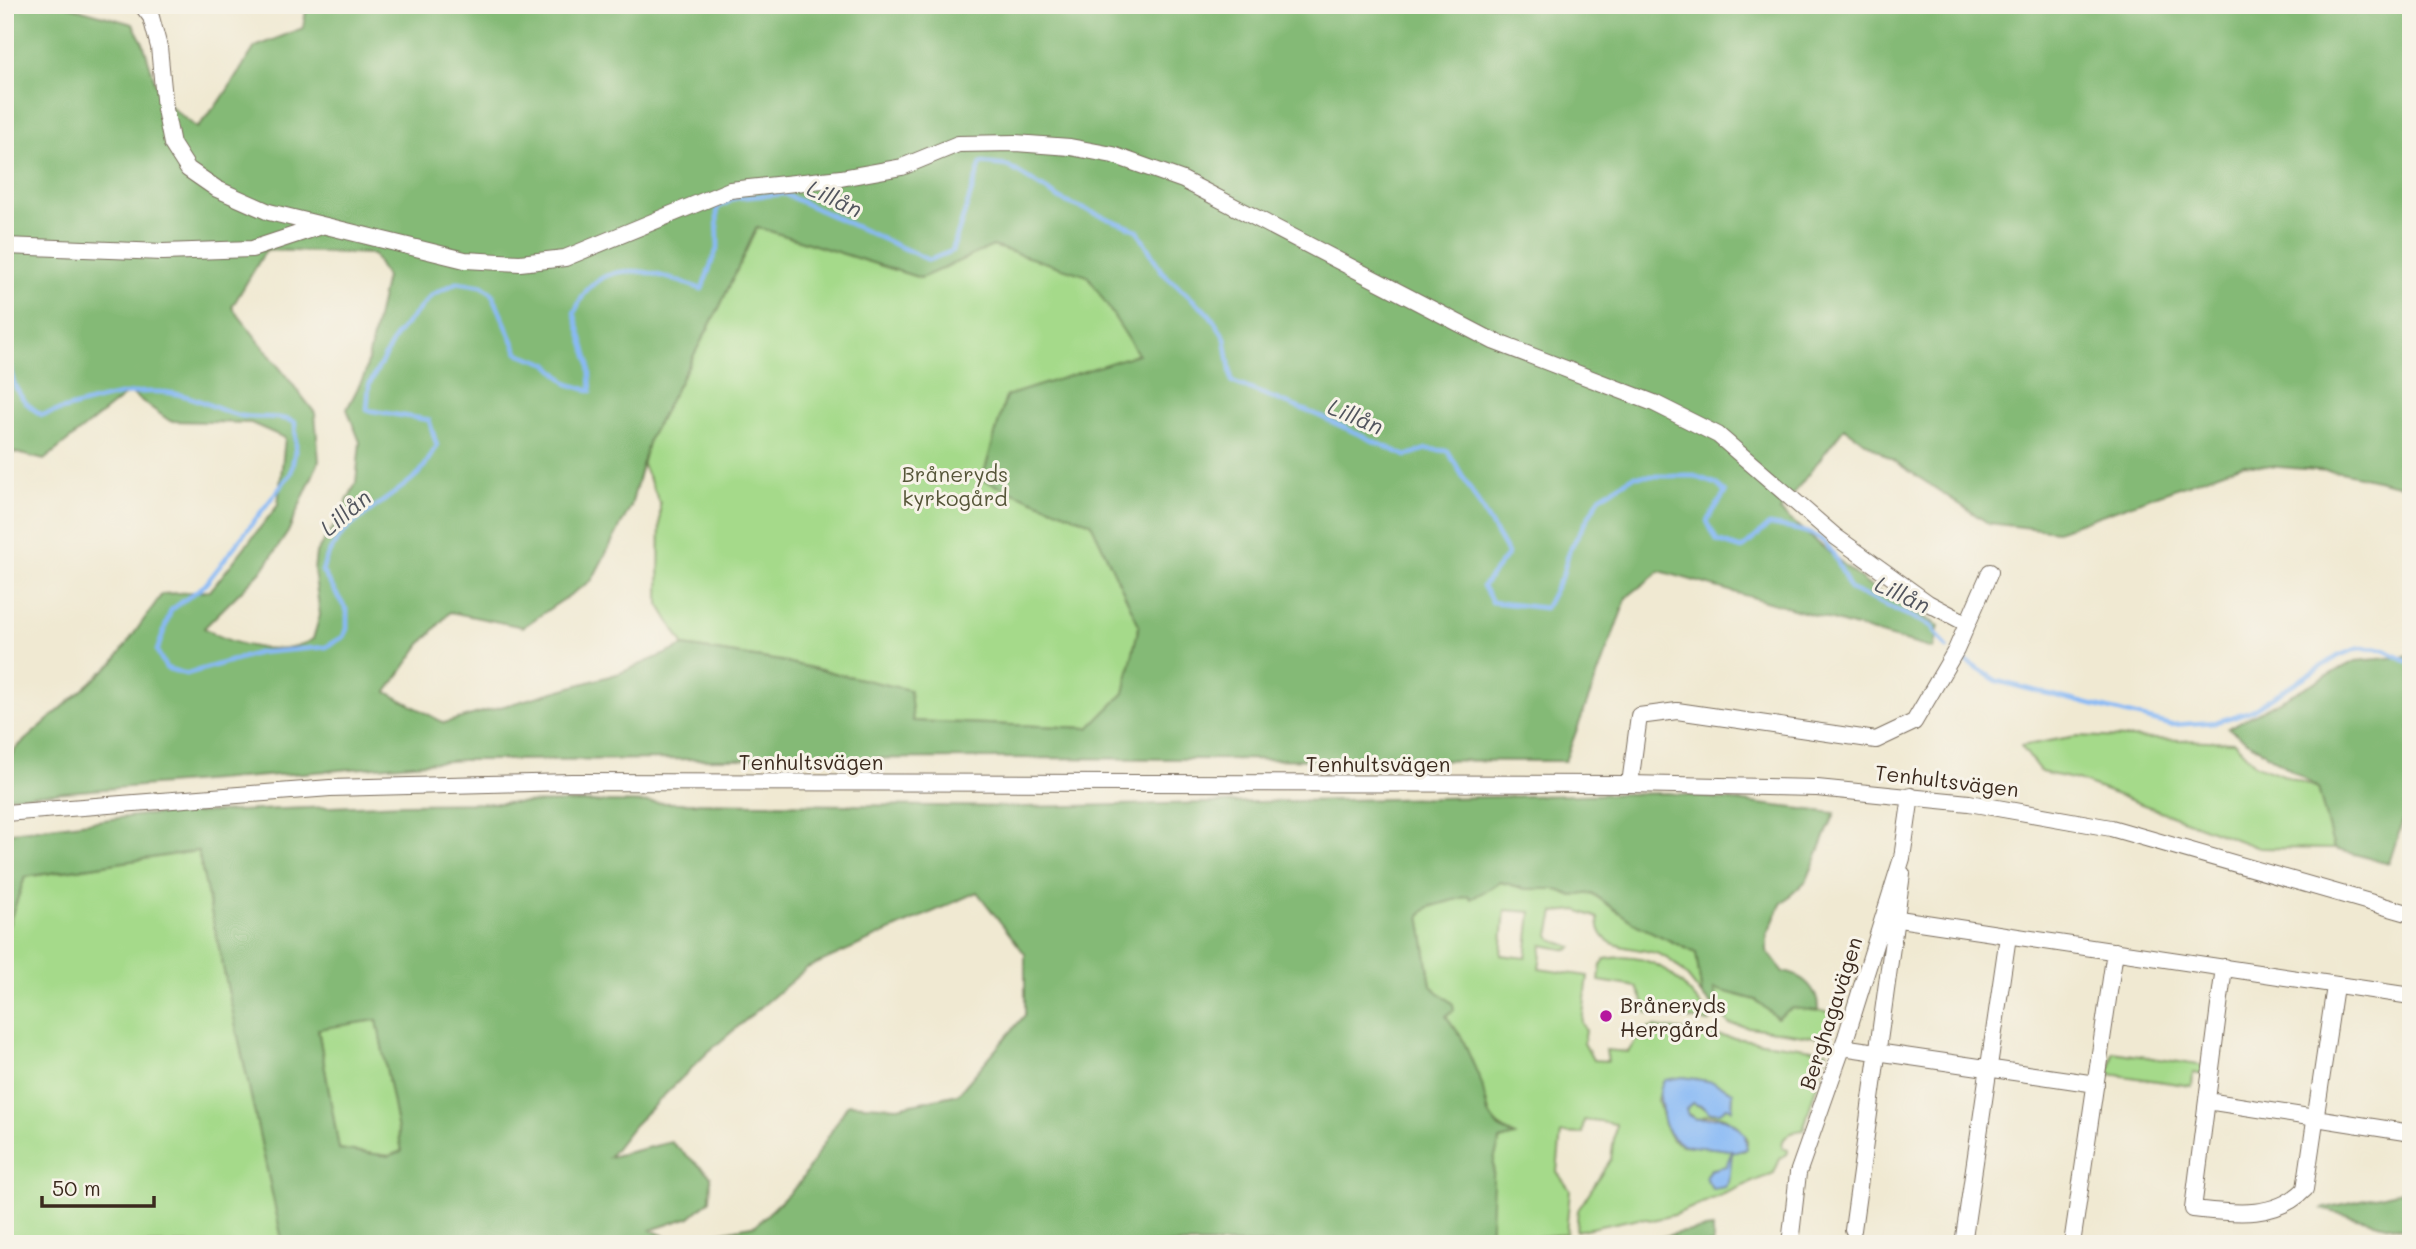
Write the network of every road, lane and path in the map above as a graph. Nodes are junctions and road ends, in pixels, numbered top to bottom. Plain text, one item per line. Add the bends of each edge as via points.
1 (142, 5) edge
2 (322, 226) junction
3 (5, 246) edge
4 (1990, 572) dead end
5 (1966, 623) junction
6 (1630, 784) junction
7 (1911, 796) junction
8 (5, 813) edge
9 (1902, 858) junction
10 (2411, 914) edge
11 (1899, 919) junction
12 (2008, 936) junction
13 (2115, 951) junction
14 (2224, 967) junction
15 (2335, 986) junction
16 (2411, 996) edge
17 (1842, 1046) junction
18 (1878, 1052) junction
19 (1987, 1067) junction
20 (2096, 1084) junction
21 (2207, 1101) junction
22 (2316, 1118) junction
23 (2411, 1133) edge
24 (1853, 1230) dead end
25 (1790, 1244) edge
26 (1963, 1244) edge
27 (2072, 1244) edge

1 - 2 street via 151,17 159,47 172,144 188,169 243,202
2 - 3 street via 252,249 163,252
2 - 5 street via 465,260 520,263 565,258 730,190 902,167 958,144 1014,143 1113,155 1183,180 1493,341 1654,403 1718,435 1836,537 1928,603
4 - 5 street
5 - 6 street via 1956,650 1914,722 1875,740 1677,711 1639,716
6 - 7 street, Tenhultsvägen via 1817,788
6 - 8 street, Tenhultsvägen via 690,782 330,788
7 - 9 street, Berghagavägen
7 - 10 street, Tenhultsvägen via 2111,828
9 - 11 street
9 - 17 street, Berghagavägen
11 - 12 street
11 - 18 street
12 - 13 street
12 - 19 street
13 - 14 street
13 - 20 street
14 - 15 street
14 - 21 street
15 - 16 street
15 - 22 street
17 - 18 street
17 - 25 street, Berghagavägen via 1798,1173
18 - 19 street
18 - 24 street
19 - 20 street
19 - 26 street
20 - 27 street
21 - 22 street
21 - 22 street via 2193,1209 2256,1212 2302,1192
22 - 23 street

